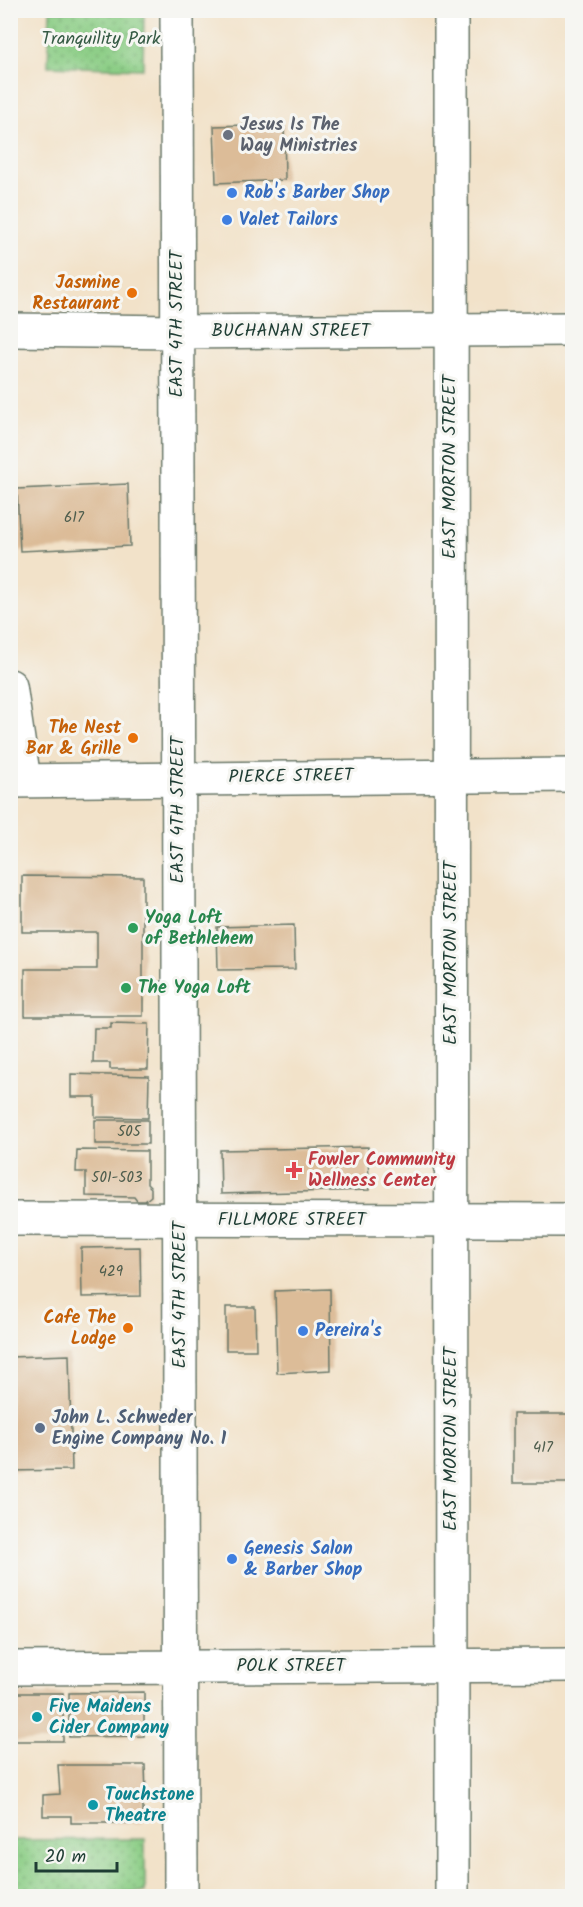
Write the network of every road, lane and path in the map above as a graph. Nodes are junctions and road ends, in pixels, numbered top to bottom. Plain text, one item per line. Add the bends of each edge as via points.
1 (177, 10) edge
2 (452, 10) edge
3 (573, 328) edge
4 (10, 330) edge
5 (450, 330) junction
6 (177, 332) junction
7 (10, 686) edge
8 (451, 775) junction
9 (573, 775) edge
10 (178, 778) junction
11 (17, 781) edge
12 (10, 1220) edge
13 (179, 1220) junction
14 (451, 1220) junction
15 (573, 1221) edge
16 (451, 1665) junction
17 (573, 1665) edge
18 (180, 1666) junction
19 (10, 1668) edge
20 (181, 1896) edge
21 (452, 1896) edge

1 - 6 street, EAST 4TH STREET
2 - 5 street, EAST MORTON STREET
3 - 5 street, BUCHANAN STREET
4 - 6 street, BUCHANAN STREET
5 - 6 street, BUCHANAN STREET
5 - 8 street, EAST MORTON STREET
6 - 10 street, EAST 4TH STREET
7 - 11 street
8 - 9 street, PIERCE STREET
8 - 10 street, PIERCE STREET
8 - 14 street, EAST MORTON STREET
10 - 11 street, PIERCE STREET
10 - 13 street, EAST 4TH STREET
12 - 13 street, FILLMORE STREET
13 - 14 street, FILLMORE STREET
13 - 18 street, EAST 4TH STREET
14 - 15 street, FILLMORE STREET
14 - 16 street, EAST MORTON STREET
16 - 17 street, POLK STREET
16 - 18 street, POLK STREET
16 - 21 street, EAST MORTON STREET
18 - 19 street, POLK STREET
18 - 20 street, EAST 4TH STREET

